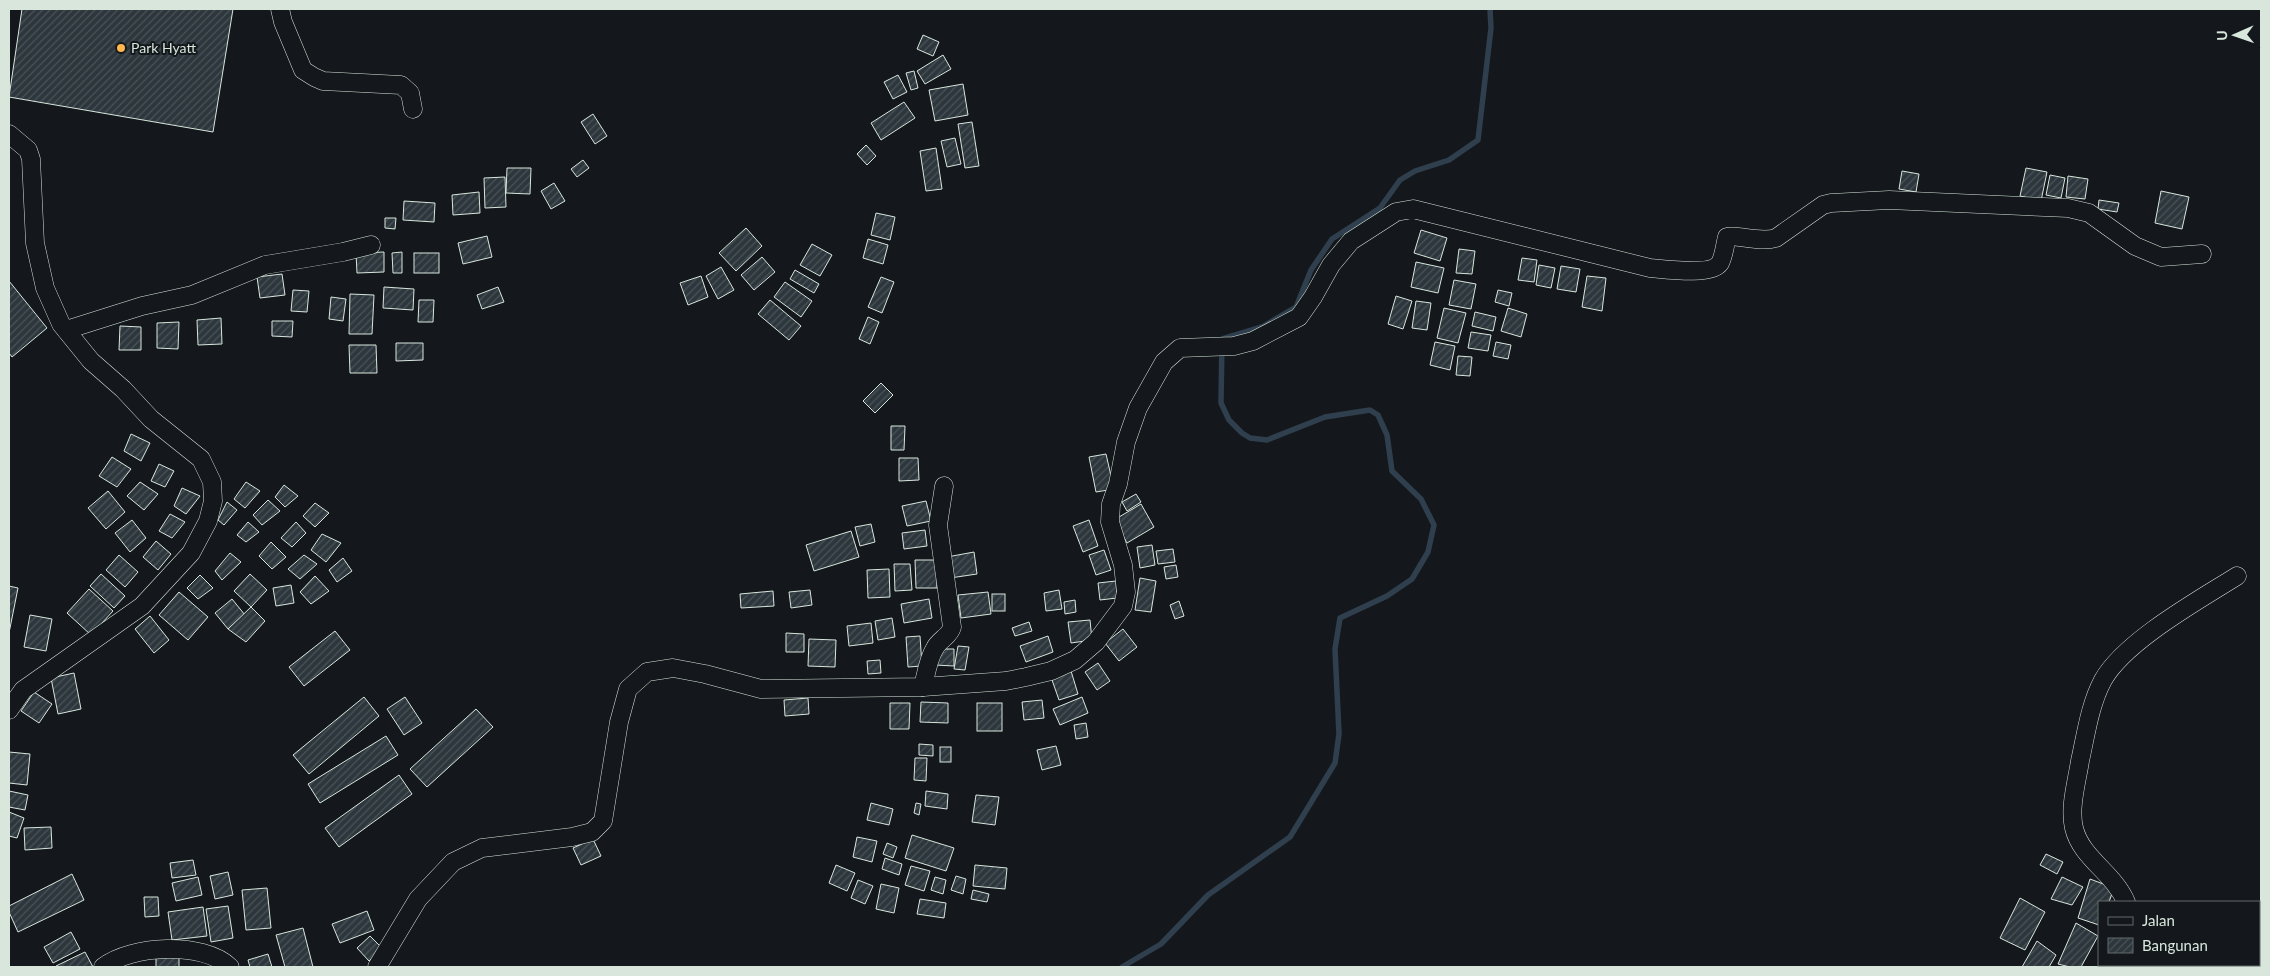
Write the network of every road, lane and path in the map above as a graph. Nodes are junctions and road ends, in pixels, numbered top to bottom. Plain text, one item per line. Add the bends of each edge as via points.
1 (280, 9) edge
2 (414, 109) dead end
3 (9, 134) edge
4 (372, 245) dead end
5 (2202, 254) dead end
6 (66, 330) junction
7 (944, 486) dead end
8 (2238, 576) dead end
9 (923, 687) junction
10 (9, 710) edge
11 (2125, 901) edge
12 (103, 967) edge
13 (230, 967) edge
14 (378, 967) edge

1 - 2 street via 304,70 323,81 401,85 410,93
3 - 6 street via 28,150 31,159 35,243 46,288
4 - 6 street via 265,264 192,295 142,306
5 - 9 street via 2161,257 2135,246 2089,213 2068,208 1867,200 1823,205 1771,240 1731,235 1717,266 1686,270 1650,268 1413,209 1396,212 1351,241 1331,265 1300,317 1234,346 1180,348 1164,362 1138,408 1126,442 1111,504 1110,522 1123,565 1126,592 1123,606 1096,642 1075,660 1051,671 997,682
6 - 10 street via 91,361 151,419 201,459 212,482 213,501 208,521 191,553 142,606 23,690
7 - 9 street via 938,525 952,627 933,651
8 - 11 street via 2178,612 2120,658 2102,682 2095,700 2078,771 2074,828 2082,847 2115,881
9 - 14 street via 761,689 674,668 647,672 628,689 619,722 603,821 592,832 482,848 453,862 418,899
12 - 13 street via 123,956 167,949 199,952 221,959

